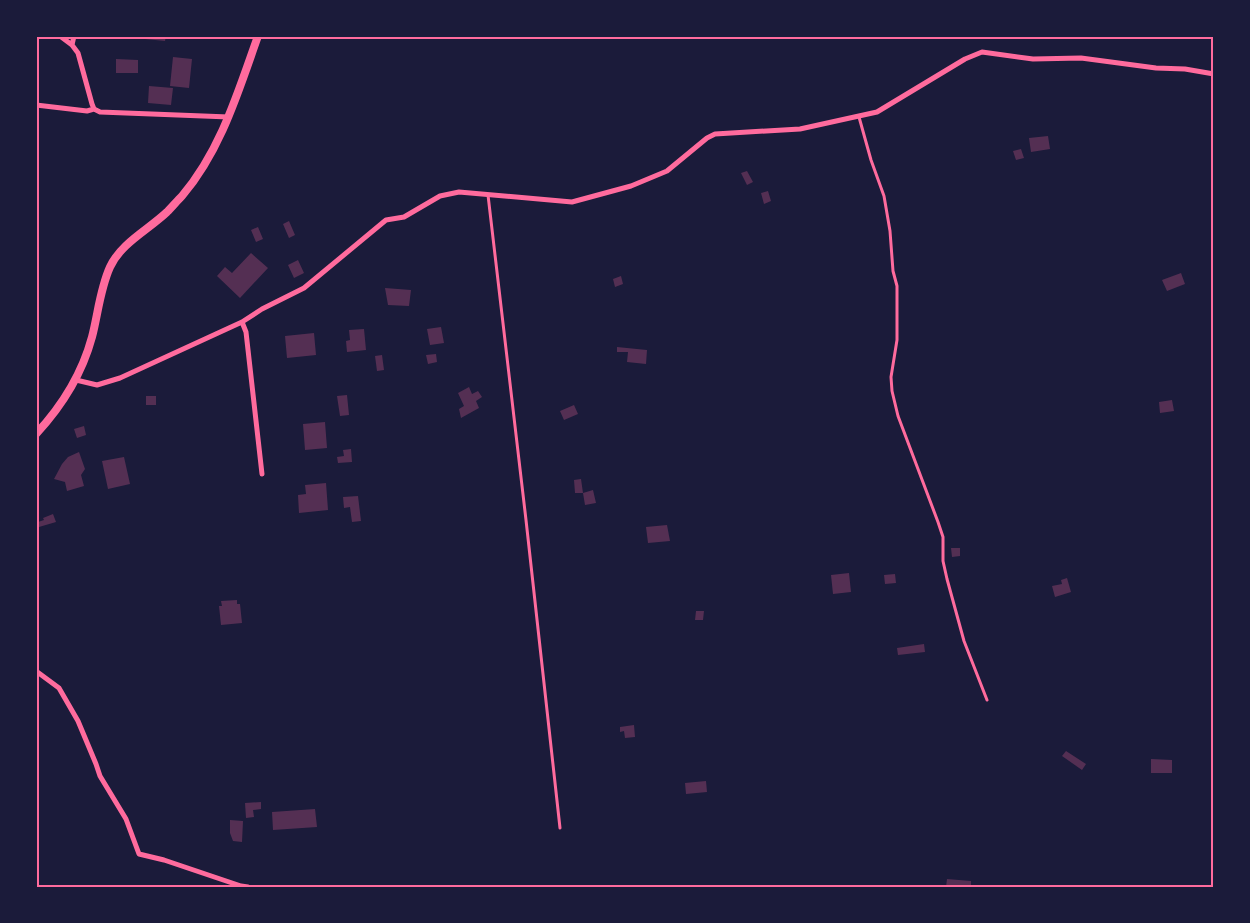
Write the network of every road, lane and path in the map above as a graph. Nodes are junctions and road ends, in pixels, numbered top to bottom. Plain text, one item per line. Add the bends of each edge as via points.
1 (60, 36) edge
2 (74, 36) edge
3 (258, 36) edge
4 (72, 44) junction
5 (1214, 74) edge
6 (36, 105) edge
7 (94, 109) junction
8 (230, 117) junction
9 (859, 117) junction
10 (488, 194) junction
11 (242, 322) junction
12 (76, 380) junction
13 (36, 434) edge
14 (262, 474) dead end
15 (36, 671) edge
16 (987, 700) dead end
17 (560, 828) dead end
18 (248, 887) edge

1 - 4 street
2 - 4 street
3 - 8 street
4 - 7 street via 78,53
5 - 9 street via 1081,58 1033,59 982,52 965,58 877,112
6 - 7 street
7 - 8 street via 100,112
8 - 12 street via 212,152 183,195 117,255 104,283 92,336
9 - 10 street via 800,129 716,134 667,171 631,186 572,202
9 - 16 lane via 884,196 897,286 897,340 892,391 898,416 943,537 946,579 964,640
10 - 11 street via 459,192 440,196 404,217 386,220 304,288
10 - 17 lane
11 - 12 street via 120,378 97,385
11 - 14 street via 246,332
12 - 13 street
15 - 18 street via 59,688 73,713 100,776 126,819 138,854

